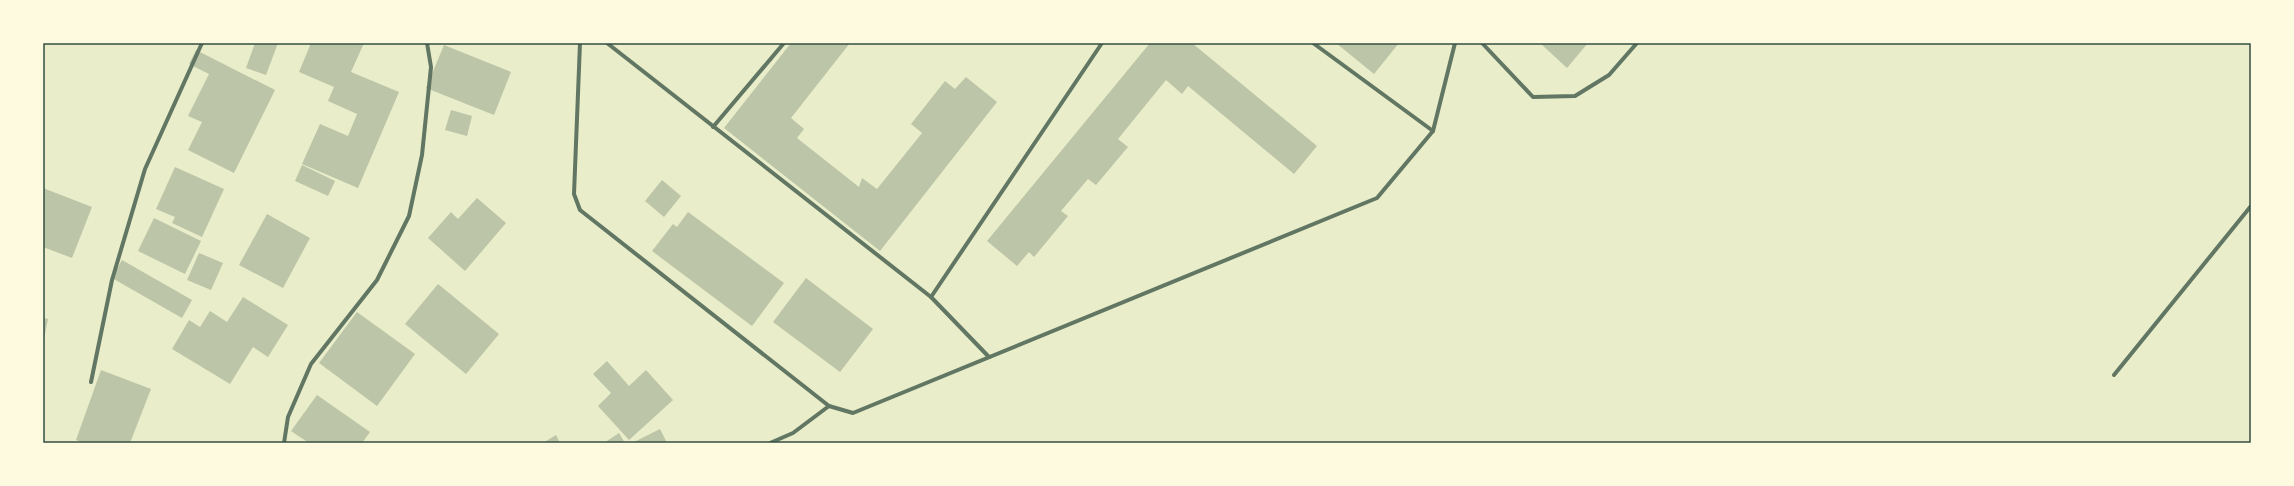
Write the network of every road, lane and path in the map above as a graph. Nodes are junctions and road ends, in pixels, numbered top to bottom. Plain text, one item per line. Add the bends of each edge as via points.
1 (202, 43) edge
2 (427, 43) edge
3 (580, 43) edge
4 (607, 43) edge
5 (784, 43) edge
6 (1102, 43) edge
7 (1313, 43) edge
8 (1455, 43) edge
9 (1482, 43) edge
10 (1637, 43) edge
11 (713, 127) junction
12 (1433, 131) junction
13 (2251, 206) edge
14 (931, 297) junction
15 (989, 358) junction
16 (2114, 375) dead end
17 (91, 382) dead end
18 (829, 406) junction
19 (284, 443) edge
20 (770, 443) edge

1 - 17 street via 145,169 112,280
2 - 19 street via 431,67 424,139 409,216 377,280 311,364 288,417
3 - 18 street via 574,194 580,210
4 - 11 street
5 - 11 street
6 - 14 street
7 - 12 street
8 - 12 street
9 - 10 street via 1533,97 1575,96 1609,75
11 - 14 street
12 - 15 street via 1377,198
13 - 16 street
14 - 15 street
15 - 18 street via 853,413
18 - 20 street via 794,433

